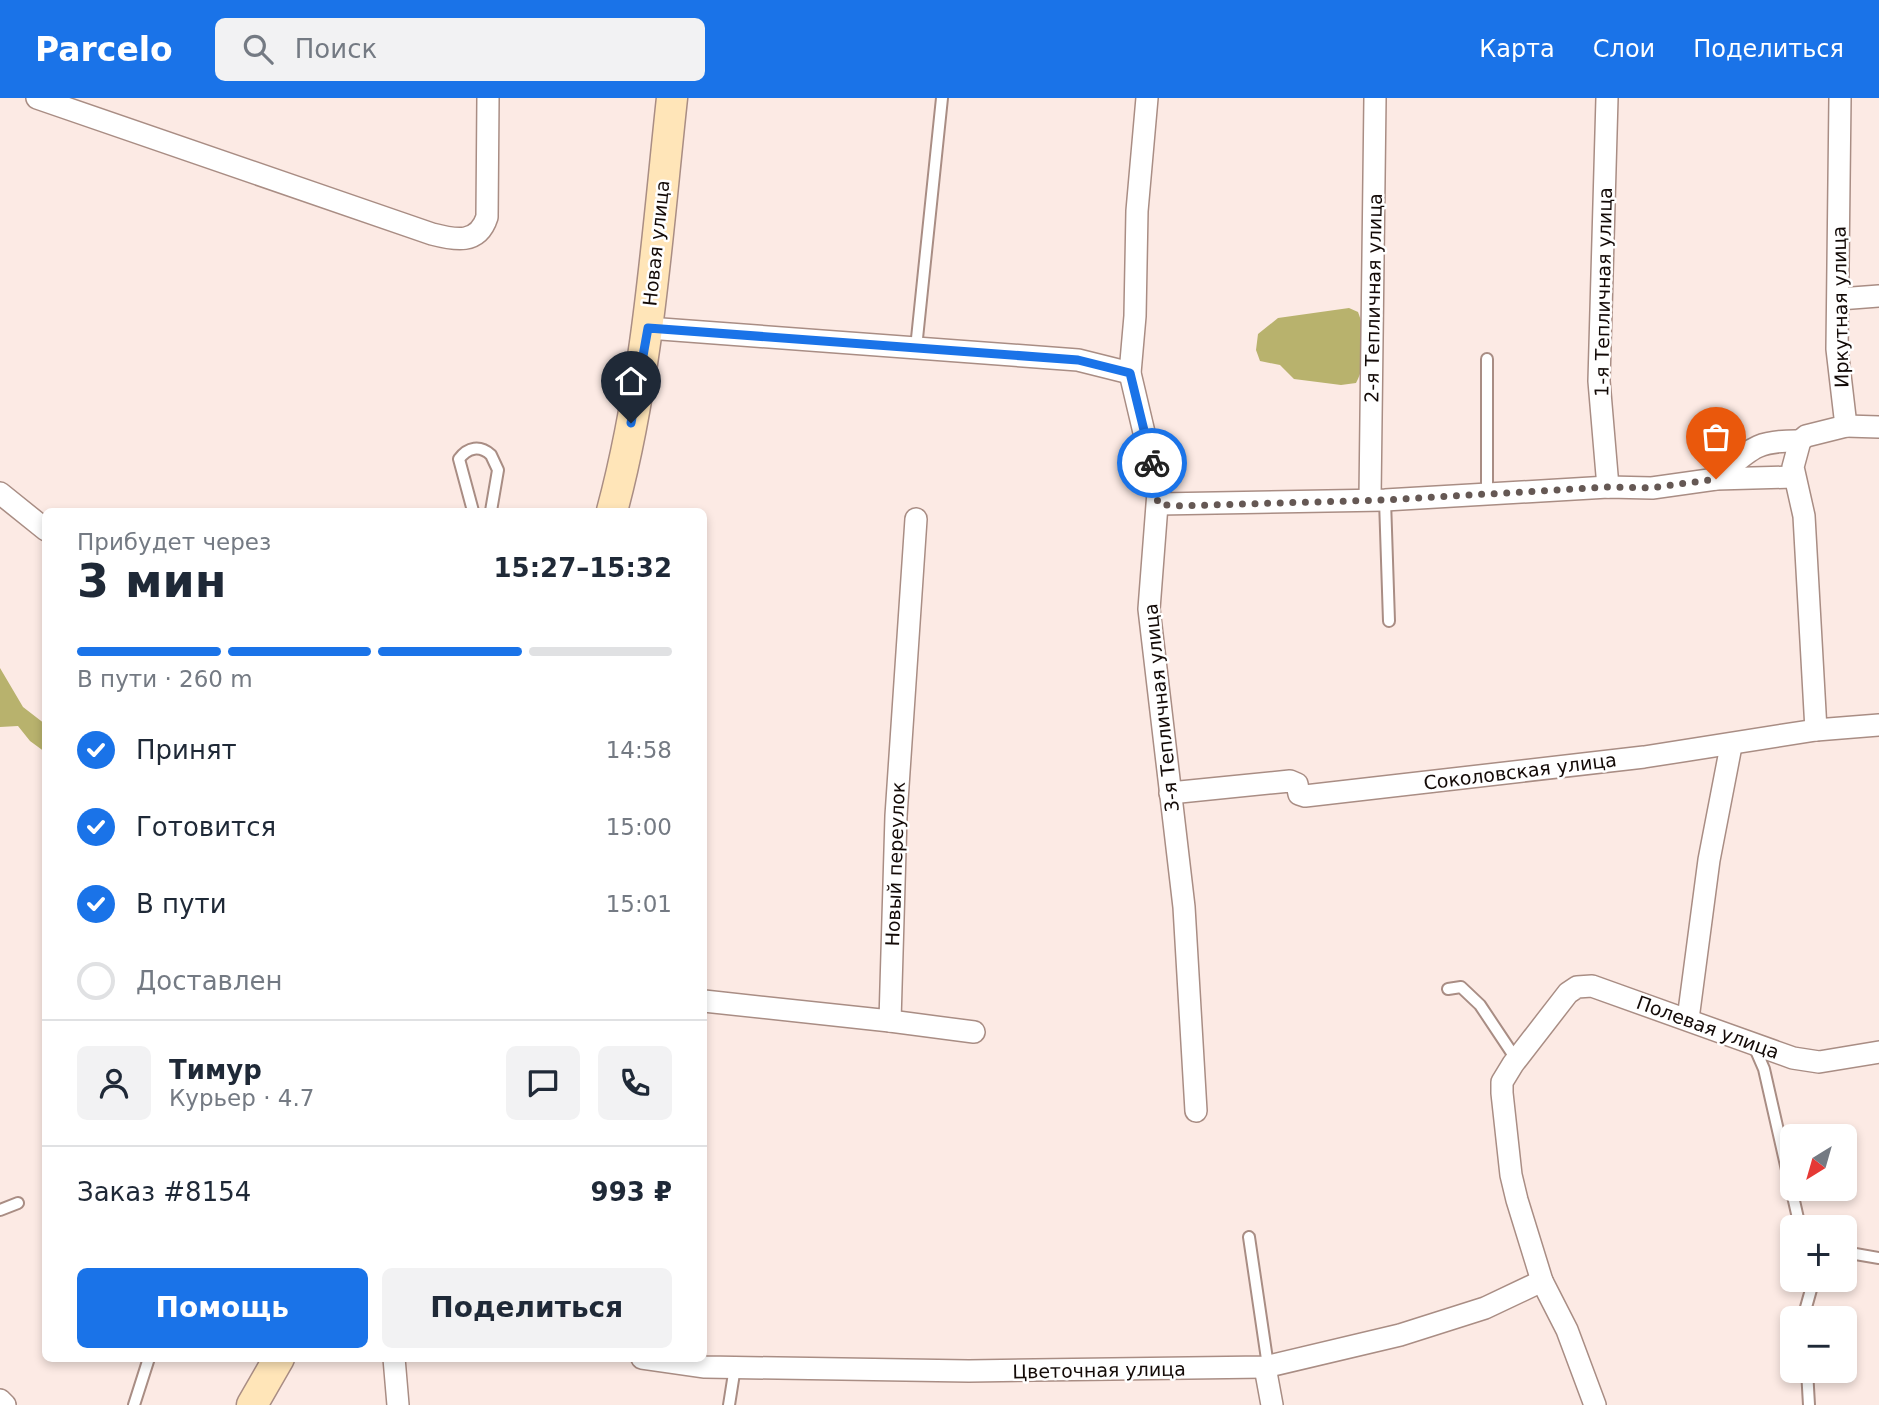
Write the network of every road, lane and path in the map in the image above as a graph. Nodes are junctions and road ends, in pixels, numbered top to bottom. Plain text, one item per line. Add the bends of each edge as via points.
1 (37, 98) edge
2 (488, 98) edge
3 (672, 98) edge
4 (942, 98) edge
5 (1147, 98) edge
6 (1375, 98) edge
7 (1607, 98) edge
8 (1840, 98) edge
9 (1879, 296) edge
10 (1839, 299) junction
11 (648, 328) junction
12 (916, 348) junction
13 (1487, 359) dead end
14 (1130, 373) junction
15 (1846, 426) junction
16 (1879, 427) edge
17 (1800, 441) junction
18 (1793, 477) junction
19 (1716, 479) junction
20 (1608, 487) junction
21 (0, 493) edge
22 (1487, 494) junction
23 (1377, 499) junction
24 (1158, 504) junction
25 (472, 508) edge
26 (492, 508) edge
27 (613, 508) edge
28 (916, 519) dead end
29 (42, 527) edge
30 (1389, 621) dead end
31 (1879, 725) edge
32 (1816, 730) junction
33 (1731, 746) junction
34 (1170, 793) junction
35 (1448, 989) dead end
36 (707, 1001) edge
37 (1688, 1019) junction
38 (890, 1021) junction
39 (974, 1032) dead end
40 (1752, 1044) junction
41 (1879, 1052) edge
42 (1516, 1059) junction
43 (1196, 1111) dead end
44 (18, 1203) dead end
45 (0, 1210) edge
46 (1797, 1215) edge
47 (1249, 1237) dead end
48 (1857, 1254) edge
49 (1879, 1258) edge
50 (1542, 1281) junction
51 (148, 1362) edge
52 (277, 1362) edge
53 (394, 1362) edge
54 (670, 1362) edge
55 (1267, 1366) junction
56 (735, 1367) junction
57 (1808, 1383) edge
58 (0, 1400) edge
59 (5, 1405) edge
60 (134, 1405) edge
61 (252, 1405) edge
62 (398, 1405) edge
63 (729, 1405) edge
64 (1272, 1405) edge
65 (1595, 1405) edge
66 (1809, 1405) edge

1 - 2 street via 432,234 464,240 479,232 487,217
3 - 11 main road, Новая улица
4 - 12 lane
5 - 14 street, 3-я Тепличная улица
6 - 23 street, 2-я Тепличная улица
7 - 20 street, 1-я Тепличная улица via 1599,381
8 - 10 street, Иркутная улица
9 - 10 street
10 - 15 street, Иркутная улица via 1837,366
11 - 12 street
11 - 27 main road, Новая улица
12 - 14 street via 1078,360
13 - 22 lane
14 - 24 street, 3-я Тепличная улица
15 - 16 street
15 - 17 street via 1813,433
17 - 18 street
17 - 19 street via 1767,441
18 - 19 street
18 - 32 street via 1804,516
19 - 20 street via 1651,488
20 - 22 street
21 - 29 street
22 - 23 street
23 - 24 street
23 - 30 lane
24 - 34 street, 3-я Тепличная улица via 1149,609
25 - 26 lane via 459,459 477,448 491,454 498,470
28 - 38 street, Новый переулок via 896,816
31 - 32 street, Соколовская улица
32 - 33 street, Соколовская улица
33 - 34 street, Соколовская улица via 1305,796 1299,794 1297,783 1290,781
33 - 37 street via 1710,848
34 - 43 street, 3-я Тепличная улица via 1184,907
35 - 42 lane via 1461,987 1473,996
36 - 38 street
37 - 40 street, Полевая улица
37 - 42 street, Полевая улица via 1587,986 1572,990
38 - 39 street
40 - 41 street, Полевая улица via 1808,1061
40 - 46 lane via 1764,1069
42 - 50 street, Полевая улица via 1502,1082 1507,1150
44 - 45 lane
47 - 55 lane
48 - 49 lane
50 - 55 street, Цветочная улица via 1485,1308 1424,1328
50 - 65 street, Полевая улица via 1567,1330
51 - 60 lane
52 - 61 main road
53 - 62 street
54 - 56 street, Цветочная улица
55 - 56 street, Цветочная улица via 969,1371
55 - 64 street
56 - 63 lane
57 - 66 lane
58 - 59 street

